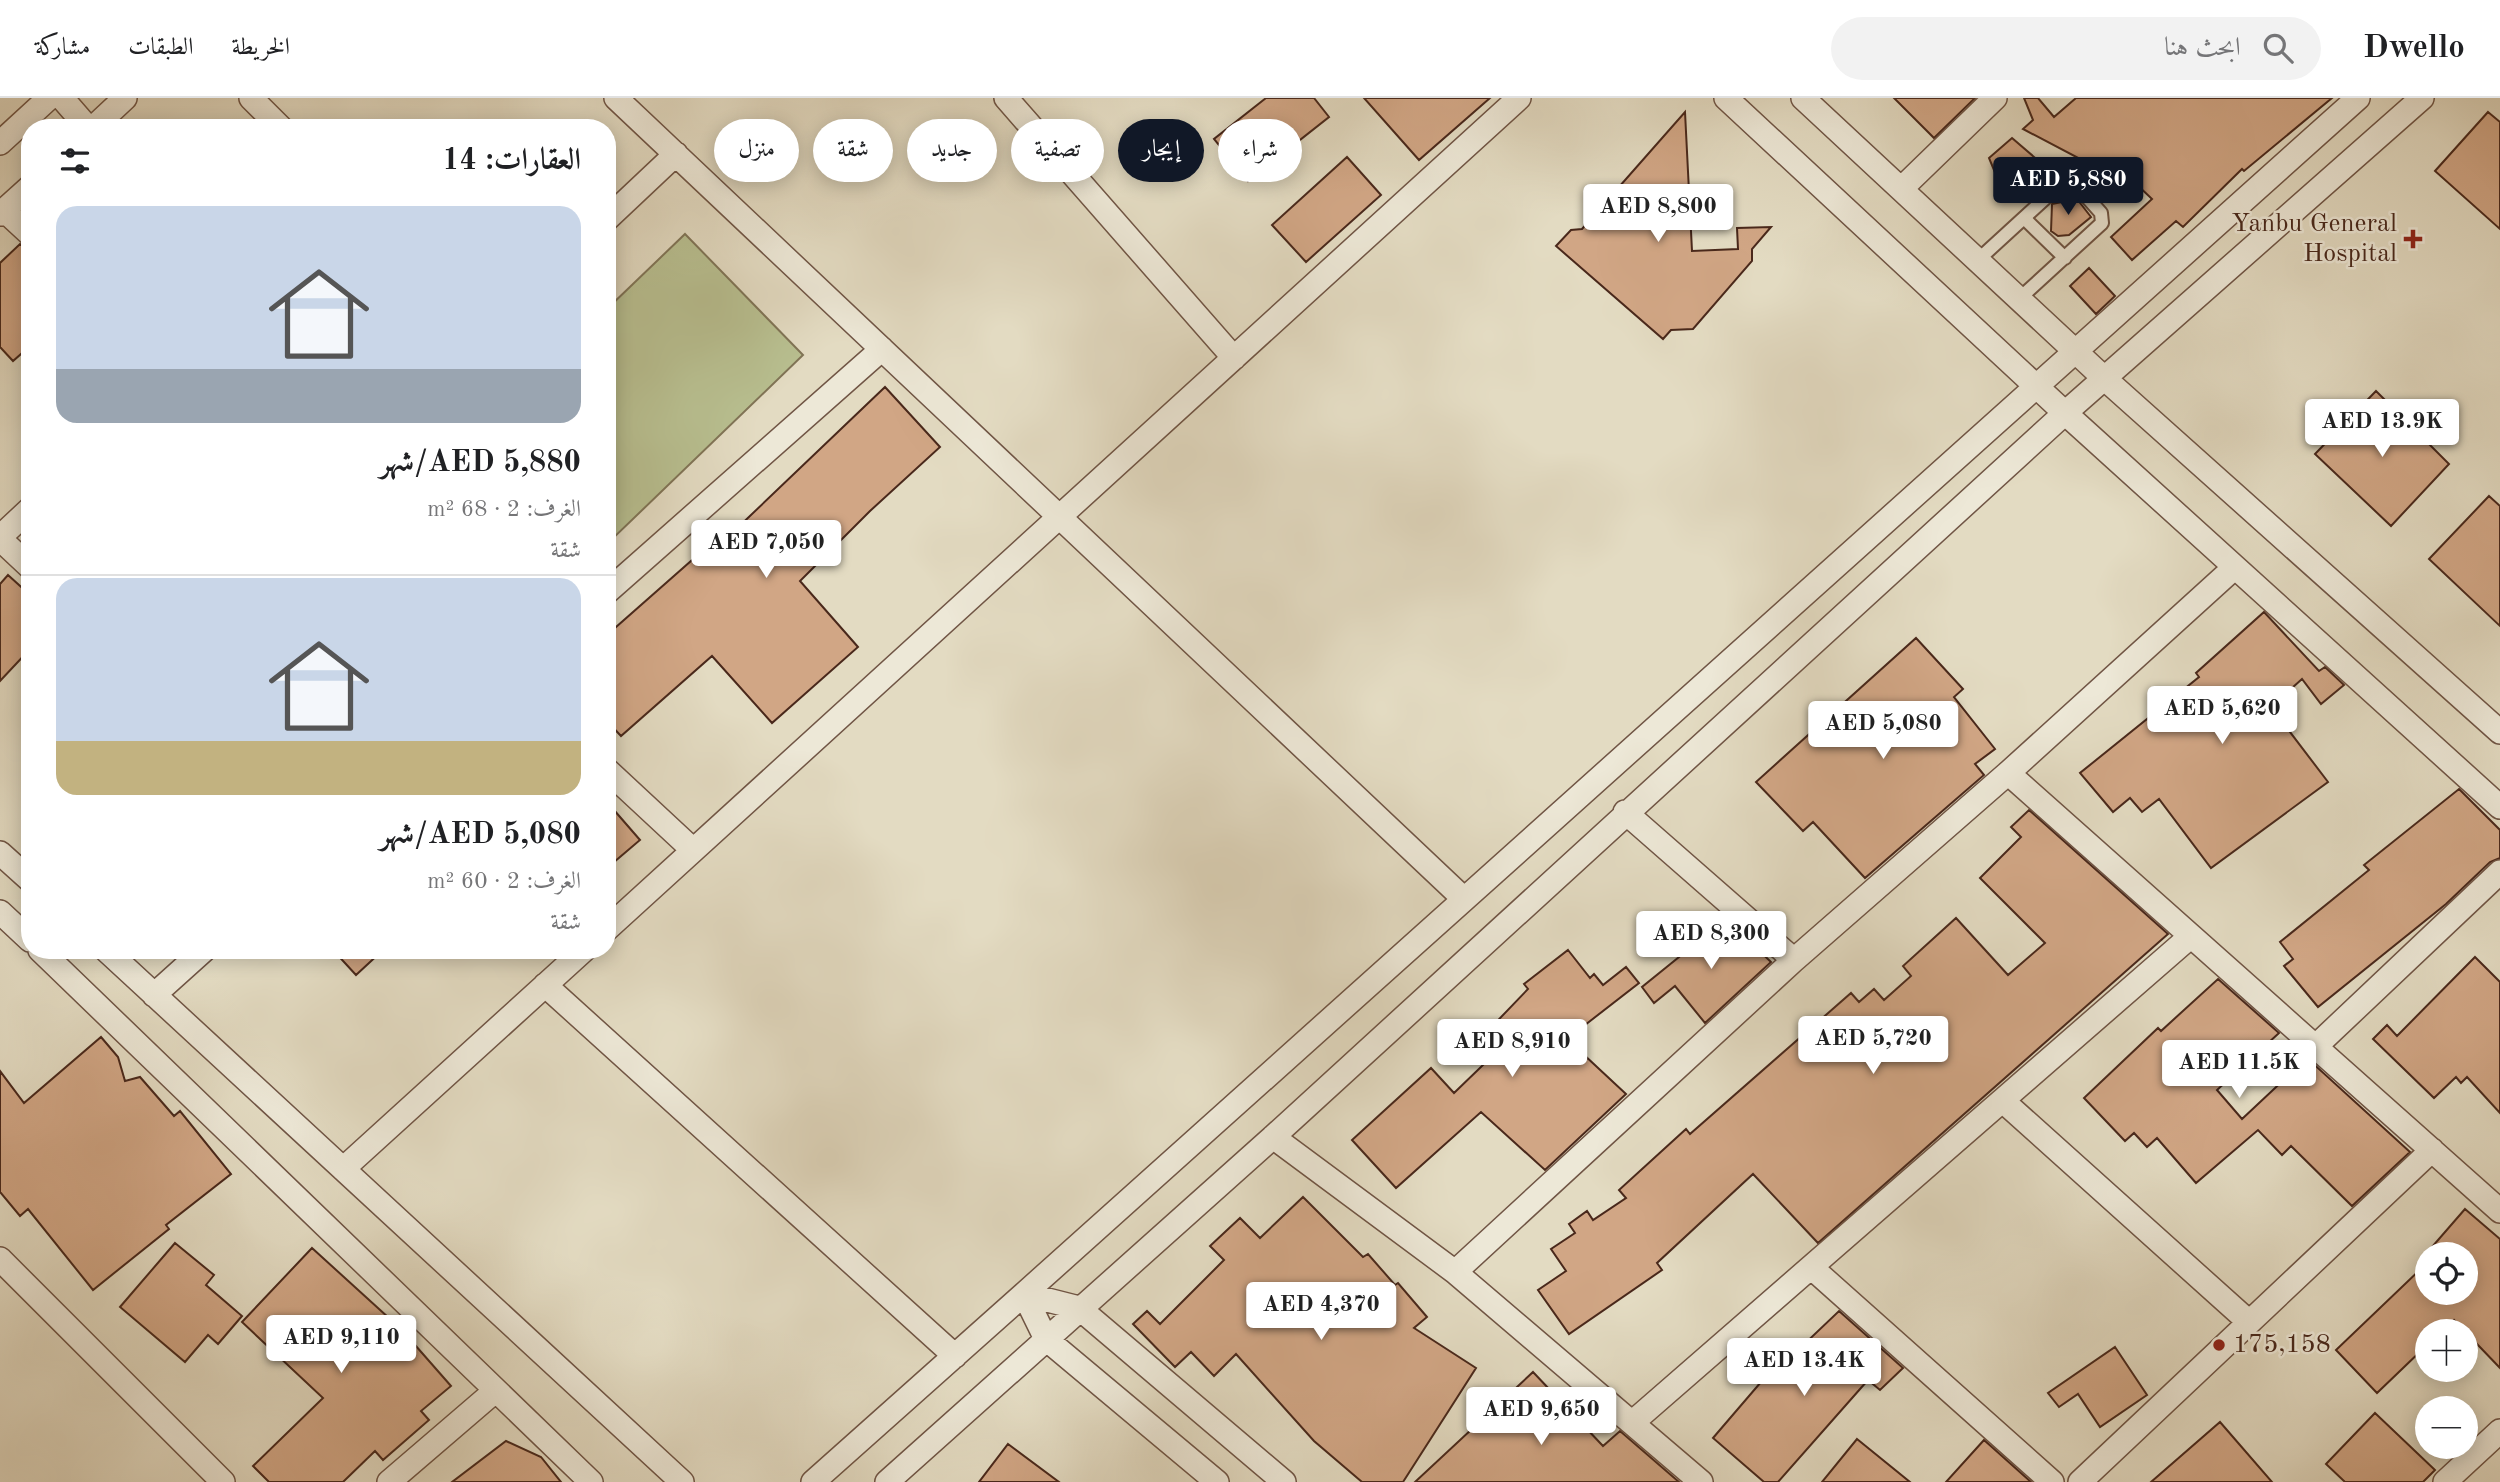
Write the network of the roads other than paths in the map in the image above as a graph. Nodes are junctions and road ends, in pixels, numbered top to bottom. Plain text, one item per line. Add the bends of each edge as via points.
1 (48, 98) edge
2 (62, 98) edge
3 (125, 98) edge
4 (251, 98) edge
5 (616, 98) edge
6 (1006, 98) edge
7 (1520, 98) edge
8 (1726, 98) edge
9 (1803, 98) edge
10 (1995, 98) edge
11 (2358, 98) edge
12 (2422, 98) edge
13 (26, 119) edge
14 (82, 119) edge
15 (101, 119) edge
16 (272, 119) edge
17 (21, 123) edge
18 (0, 143) edge
19 (676, 155) junction
20 (1901, 189) junction
21 (21, 195) edge
22 (616, 211) edge
23 (2, 212) edge
24 (2024, 218) junction
25 (21, 227) edge
26 (2065, 258) junction
27 (1978, 260) junction
28 (2019, 299) junction
29 (882, 349) junction
30 (2074, 350) junction
31 (1234, 358) junction
32 (2104, 377) junction
33 (2035, 385) junction
34 (2065, 412) junction
35 (1059, 517) junction
36 (21, 518) edge
37 (0, 538) edge
38 (21, 558) edge
39 (2235, 567) junction
40 (616, 584) edge
41 (2500, 732) edge
42 (2008, 773) junction
43 (616, 778) edge
44 (2500, 807) edge
45 (1625, 812) junction
46 (694, 850) junction
47 (0, 853) edge
48 (21, 872) edge
49 (2500, 872) edge
50 (1464, 899) junction
51 (0, 913) edge
52 (616, 921) edge
53 (21, 932) edge
54 (2191, 936) junction
55 (49, 959) edge
56 (116, 959) edge
57 (194, 959) edge
58 (574, 959) edge
59 (1794, 960) junction
60 (545, 985) junction
61 (154, 995) junction
62 (2315, 1047) junction
63 (2003, 1101) junction
64 (1273, 1137) junction
65 (2432, 1150) junction
66 (343, 1169) junction
67 (2500, 1211) edge
68 (0, 1259) edge
69 (1812, 1268) junction
70 (1455, 1272) junction
71 (1024, 1294) junction
72 (1079, 1308) junction
73 (2249, 1322) junction
74 (1046, 1339) junction
75 (955, 1356) junction
76 (495, 1391) junction
77 (1633, 1422) junction
78 (2500, 1431) edge
79 (223, 1482) edge
80 (389, 1482) edge
81 (591, 1482) edge
82 (682, 1482) edge
83 (813, 1482) edge
84 (887, 1482) edge
85 (1217, 1482) edge
86 (1284, 1482) edge
87 (1701, 1482) edge
88 (2052, 1482) edge
89 (2080, 1482) edge
90 (2445, 1482) edge

1 - 13 street
2 - 14 street
3 - 15 street
4 - 16 street
5 - 19 street
6 - 31 street
7 - 31 street
8 - 33 street
9 - 20 street
10 - 20 street
11 - 30 street
12 - 32 street
17 - 18 street
19 - 22 street
19 - 29 street
20 - 27 street
21 - 23 street
23 - 25 street
24 - 26 lane
24 - 26 lane via 2052,192 2077,186 2101,213 2102,223
24 - 27 lane
26 - 28 lane
27 - 28 street
28 - 30 street
29 - 35 street
29 - 40 street
30 - 32 street
30 - 33 street
31 - 35 street
32 - 34 street
32 - 41 street
33 - 34 street
33 - 50 street
34 - 39 street
34 - 45 street
35 - 46 street
35 - 50 street
36 - 37 street
37 - 38 street
39 - 42 street
39 - 44 street
42 - 54 street
42 - 59 street
43 - 46 street
45 - 59 street
45 - 64 street
46 - 52 street
47 - 48 street
49 - 62 street
50 - 71 street
51 - 53 street
54 - 62 street
54 - 63 street
55 - 76 street
56 - 61 street
57 - 61 street
58 - 60 street
59 - 70 street
60 - 66 street
60 - 75 street
61 - 66 street
62 - 65 street
63 - 69 street
63 - 73 street
64 - 70 street
64 - 72 street
65 - 67 street
65 - 73 street
66 - 82 street
68 - 79 street
69 - 77 street
69 - 88 street
70 - 77 street
71 - 72 street
71 - 74 street
71 - 75 street
72 - 74 street
72 - 86 street
73 - 89 street
74 - 84 street
74 - 85 street
75 - 83 street
76 - 80 street
76 - 81 street
77 - 87 street
78 - 90 street

